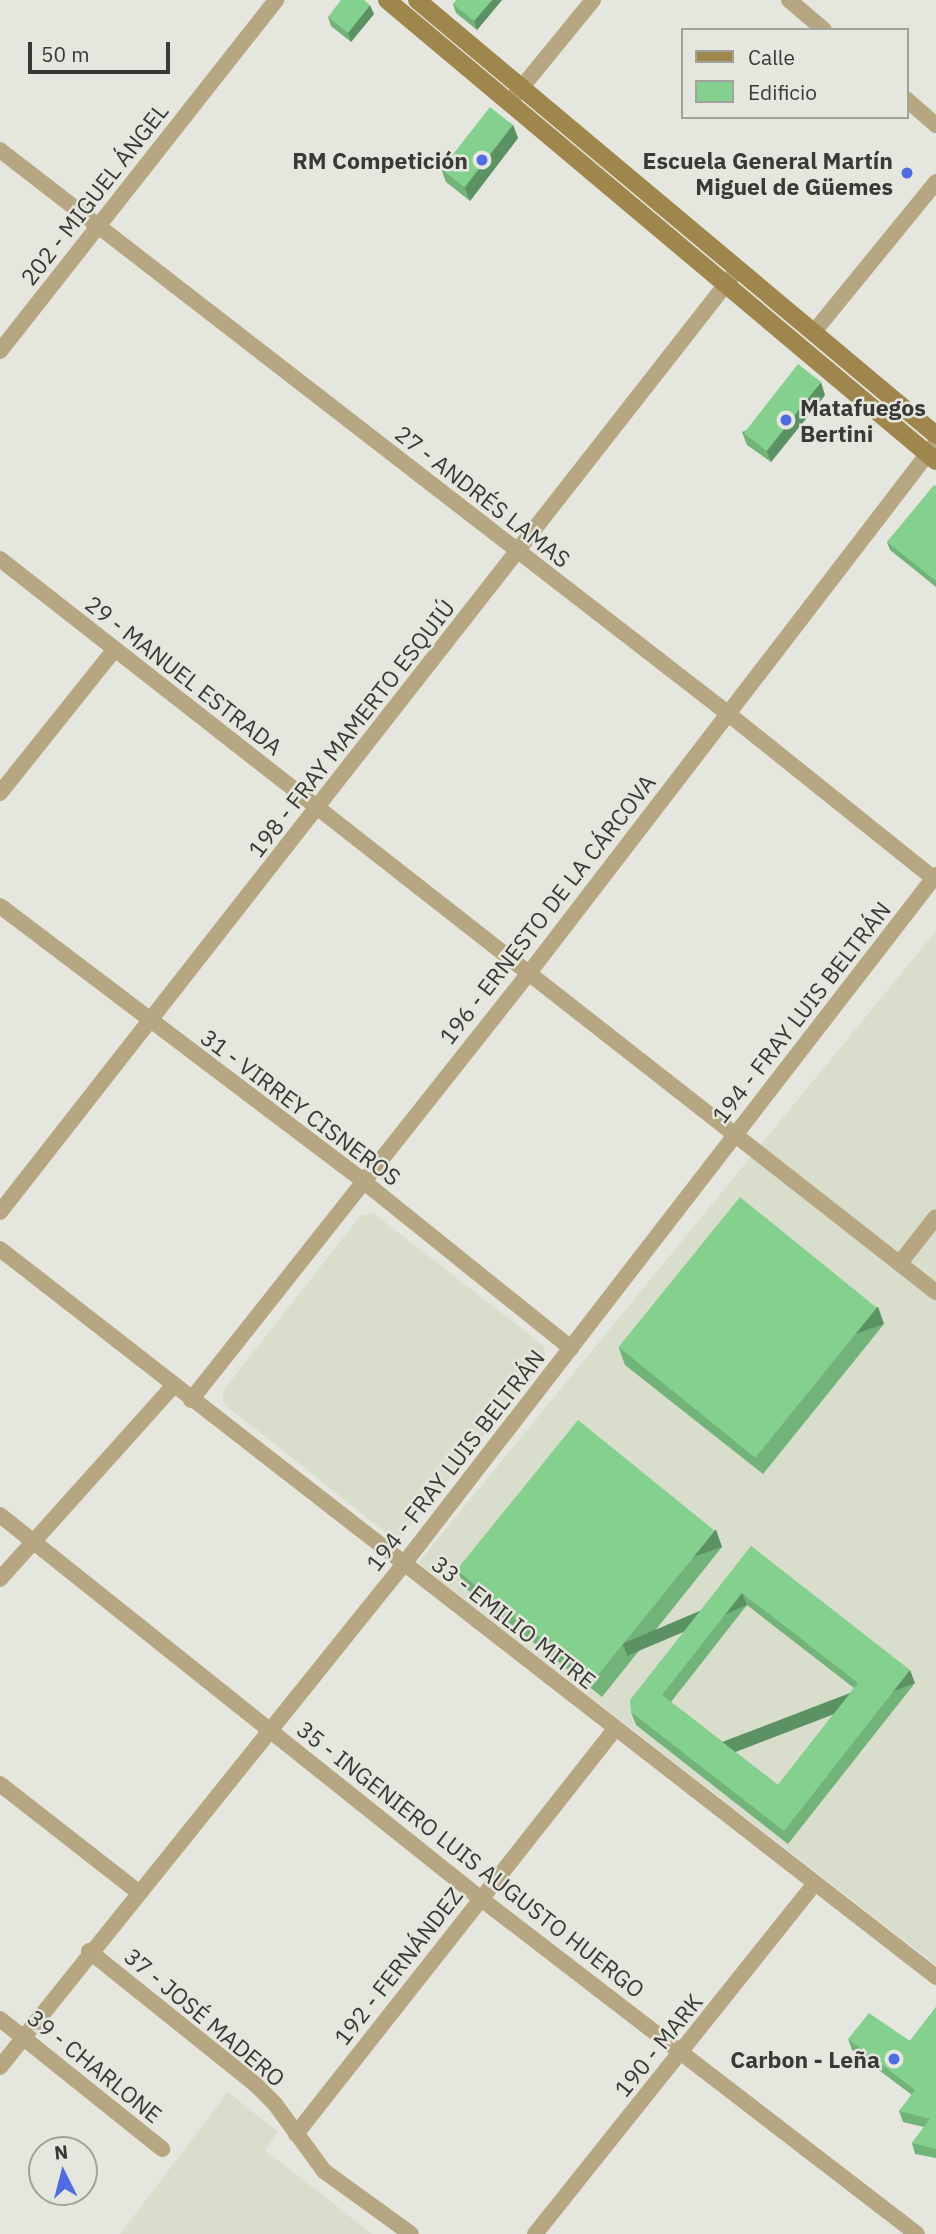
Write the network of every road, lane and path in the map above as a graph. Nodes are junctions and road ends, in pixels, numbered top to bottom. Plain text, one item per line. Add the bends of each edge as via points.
1 (276, 0) edge
2 (387, 0) edge
3 (416, 0) edge
4 (593, 0) edge
5 (789, 0) edge
6 (822, 28) edge
7 (521, 88) junction
8 (908, 101) edge
9 (509, 103) junction
10 (936, 125) edge
11 (0, 150) edge
12 (936, 182) edge
13 (97, 229) junction
14 (737, 270) junction
15 (725, 285) junction
16 (813, 333) junction
17 (0, 351) edge
18 (936, 435) edge
19 (933, 453) edge
20 (516, 551) junction
21 (0, 559) edge
22 (115, 649) junction
23 (726, 712) junction
24 (0, 793) edge
25 (317, 810) junction
26 (935, 878) edge
27 (0, 906) edge
28 (529, 973) junction
29 (150, 1022) junction
30 (736, 1133) junction
31 (363, 1181) junction
32 (0, 1212) edge
33 (936, 1217) edge
34 (0, 1248) edge
35 (900, 1263) junction
36 (936, 1292) edge
37 (571, 1348) junction
38 (174, 1385) junction
39 (191, 1400) junction
40 (0, 1515) edge
41 (34, 1541) junction
42 (403, 1564) junction
43 (0, 1579) edge
44 (269, 1728) junction
45 (615, 1729) junction
46 (0, 1784) edge
47 (814, 1884) junction
48 (137, 1891) junction
49 (480, 1898) junction
50 (89, 1951) junction
51 (936, 1977) edge
52 (0, 2019) edge
53 (23, 2037) junction
54 (682, 2053) junction
55 (0, 2067) edge
56 (296, 2134) junction
57 (162, 2149) dead end
58 (411, 2234) edge
59 (536, 2234) edge
60 (917, 2234) edge

1 - 13 street, 202 - MIGUEL ÁNGEL
2 - 9 main road
3 - 7 main road
4 - 7 street
5 - 6 street
7 - 9 street
7 - 14 main road
8 - 10 street
9 - 15 main road
11 - 13 street, 27 - ANDRÉS LAMAS
12 - 16 street
13 - 17 street, 202 - MIGUEL ÁNGEL
13 - 20 street, 27 - ANDRÉS LAMAS
14 - 15 street, 198 - FRAY MAMERTO ESQUIÚ
14 - 16 main road
15 - 19 main road
15 - 20 street, 198 - FRAY MAMERTO ESQUIÚ
16 - 18 main road
19 - 23 street, 196 - ERNESTO DE LA CÁRCOVA
20 - 23 street, 27 - ANDRÉS LAMAS
20 - 25 street, 198 - FRAY MAMERTO ESQUIÚ
21 - 22 street, 29 - MANUEL ESTRADA
22 - 24 street
22 - 25 street, 29 - MANUEL ESTRADA
23 - 26 street, 27 - ANDRÉS LAMAS
23 - 28 street, 196 - ERNESTO DE LA CÁRCOVA
25 - 28 street, 29 - MANUEL ESTRADA
25 - 29 street, 198 - FRAY MAMERTO ESQUIÚ
26 - 30 street, 194 - FRAY LUIS BELTRÁN
27 - 29 street, 31 - VIRREY CISNEROS
28 - 30 street, 29 - MANUEL ESTRADA
28 - 31 street, 196 - ERNESTO DE LA CÁRCOVA
29 - 31 street, 31 - VIRREY CISNEROS
29 - 32 street, 198 - FRAY MAMERTO ESQUIÚ
30 - 35 street, 29 - MANUEL ESTRADA
30 - 37 street, 194 - FRAY LUIS BELTRÁN
31 - 37 street, 31 - VIRREY CISNEROS
31 - 39 street, 196 - ERNESTO DE LA CÁRCOVA
33 - 35 street
34 - 38 street, 33 - EMILIO MITRE
35 - 36 street, 29 - MANUEL ESTRADA
37 - 42 street, 194 - FRAY LUIS BELTRÁN
38 - 39 street, 33 - EMILIO MITRE
38 - 41 street
39 - 42 street, 33 - EMILIO MITRE
40 - 41 street, 35 - INGENIERO LUIS AUGUSTO HUERGO
41 - 43 street
41 - 44 street, 35 - INGENIERO LUIS AUGUSTO HUERGO
42 - 44 street, 194 - FRAY LUIS BELTRÁN
42 - 45 street, 33 - EMILIO MITRE
44 - 48 street, 194 - FRAY LUIS BELTRÁN
44 - 49 street, 35 - INGENIERO LUIS AUGUSTO HUERGO
45 - 47 street, 33 - EMILIO MITRE
45 - 49 street, 192 - FERNÁNDEZ
46 - 48 street
47 - 51 street, 33 - EMILIO MITRE
47 - 54 street, 190 - MARK
48 - 50 street, 194 - FRAY LUIS BELTRÁN
49 - 54 street, 35 - INGENIERO LUIS AUGUSTO HUERGO
49 - 56 street, 192 - FERNÁNDEZ
50 - 53 street, 194 - FRAY LUIS BELTRÁN
50 - 56 street, 37 - JOSÉ MADERO via 254,2083
52 - 53 street, 39 - CHARLONE
53 - 55 street, 194 - FRAY LUIS BELTRÁN
53 - 57 street, 39 - CHARLONE
54 - 59 street, 190 - MARK
54 - 60 street, 35 - INGENIERO LUIS AUGUSTO HUERGO
56 - 58 street, 37 - JOSÉ MADERO via 324,2171

